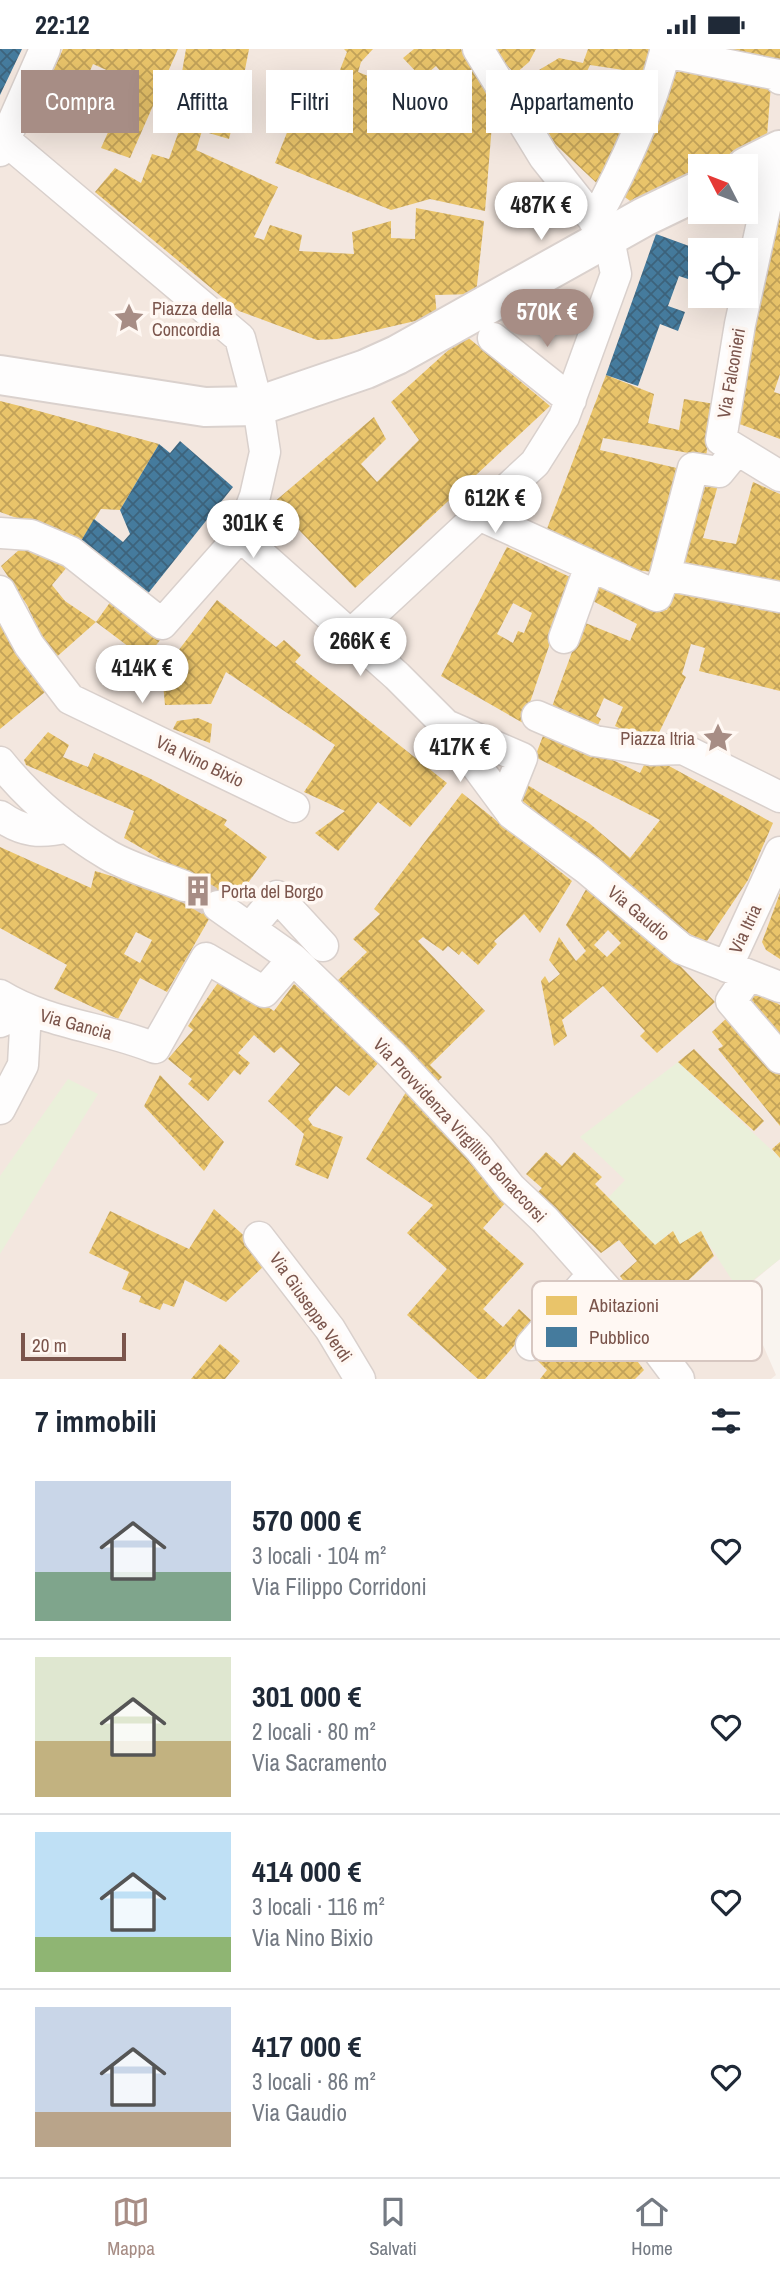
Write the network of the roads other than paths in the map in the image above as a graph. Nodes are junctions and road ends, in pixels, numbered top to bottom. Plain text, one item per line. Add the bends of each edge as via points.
1 (45, 49) edge
2 (478, 49) edge
3 (665, 50) edge
4 (780, 79) edge
5 (5, 140) edge
6 (765, 158) edge
7 (688, 196) edge
8 (602, 230) junction
9 (480, 327) junction
10 (0, 375) edge
11 (258, 406) junction
12 (567, 408) junction
13 (737, 450) junction
14 (780, 476) edge
15 (480, 515) junction
16 (0, 533) edge
17 (240, 536) junction
18 (590, 566) junction
19 (664, 575) junction
20 (0, 591) edge
21 (780, 597) edge
22 (350, 635) junction
23 (564, 638) dead end
24 (537, 716) dead end
25 (446, 725) junction
26 (0, 762) edge
27 (780, 797) edge
28 (294, 807) dead end
29 (508, 808) junction
30 (0, 816) edge
31 (67, 827) junction
32 (780, 852) edge
33 (184, 886) tunnel mouth
34 (218, 906) tunnel mouth
35 (250, 928) junction
36 (323, 946) dead end
37 (293, 959) junction
38 (738, 971) junction
39 (780, 987) edge
40 (0, 995) edge
41 (13, 1016) edge
42 (780, 1058) edge
43 (0, 1109) edge
44 (259, 1237) dead end
45 (592, 1275) junction
46 (587, 1281) edge
47 (598, 1281) edge
48 (666, 1361) edge
49 (360, 1379) edge
50 (679, 1379) edge

1 - 5 street
2 - 8 street via 544,157
3 - 4 street
3 - 8 street via 611,191
5 - 11 street via 240,338
6 - 13 street, Via Falconieri via 770,186 721,440
7 - 8 street
8 - 9 street
8 - 12 street via 616,274
9 - 11 street
9 - 12 street
10 - 11 street via 205,407
11 - 17 street via 265,451
12 - 15 street via 535,463
13 - 14 street
13 - 19 street via 719,472 693,468
15 - 18 street
15 - 22 street
16 - 17 street via 31,535 71,552 162,624
17 - 22 street
18 - 19 street via 657,596
18 - 23 street
19 - 21 street
20 - 28 street, Via Nino Bixio via 29,645 70,699
22 - 25 street
24 - 27 street via 595,741 651,750 683,749
25 - 29 street, Via Gaudio
25 - 29 street via 522,758
26 - 31 street
29 - 38 street, Via Gaudio via 682,949
30 - 31 street via 45,833
31 - 33 street via 109,856
32 - 38 street, Via Itria
34 - 35 street, Via Provvidenza Virgillito Bonaccorsi
35 - 36 street via 276,896
35 - 37 street, Via Provvidenza Virgillito Bonaccorsi
37 - 41 street, Via Gancia via 264,992 205,958 155,1048 129,1038
37 - 45 street, Via Provvidenza Virgillito Bonaccorsi via 393,1056
38 - 39 street, Via Gaudio
38 - 42 street, Via Itria via 730,1001
40 - 41 street, Via Gancia
41 - 43 street via 23,1065
44 - 49 street, Via Giuseppe Verdi via 330,1329
45 - 46 street
45 - 47 street, Via Provvidenza Virgillito Bonaccorsi
48 - 50 street, Via Provvidenza Virgillito Bonaccorsi

